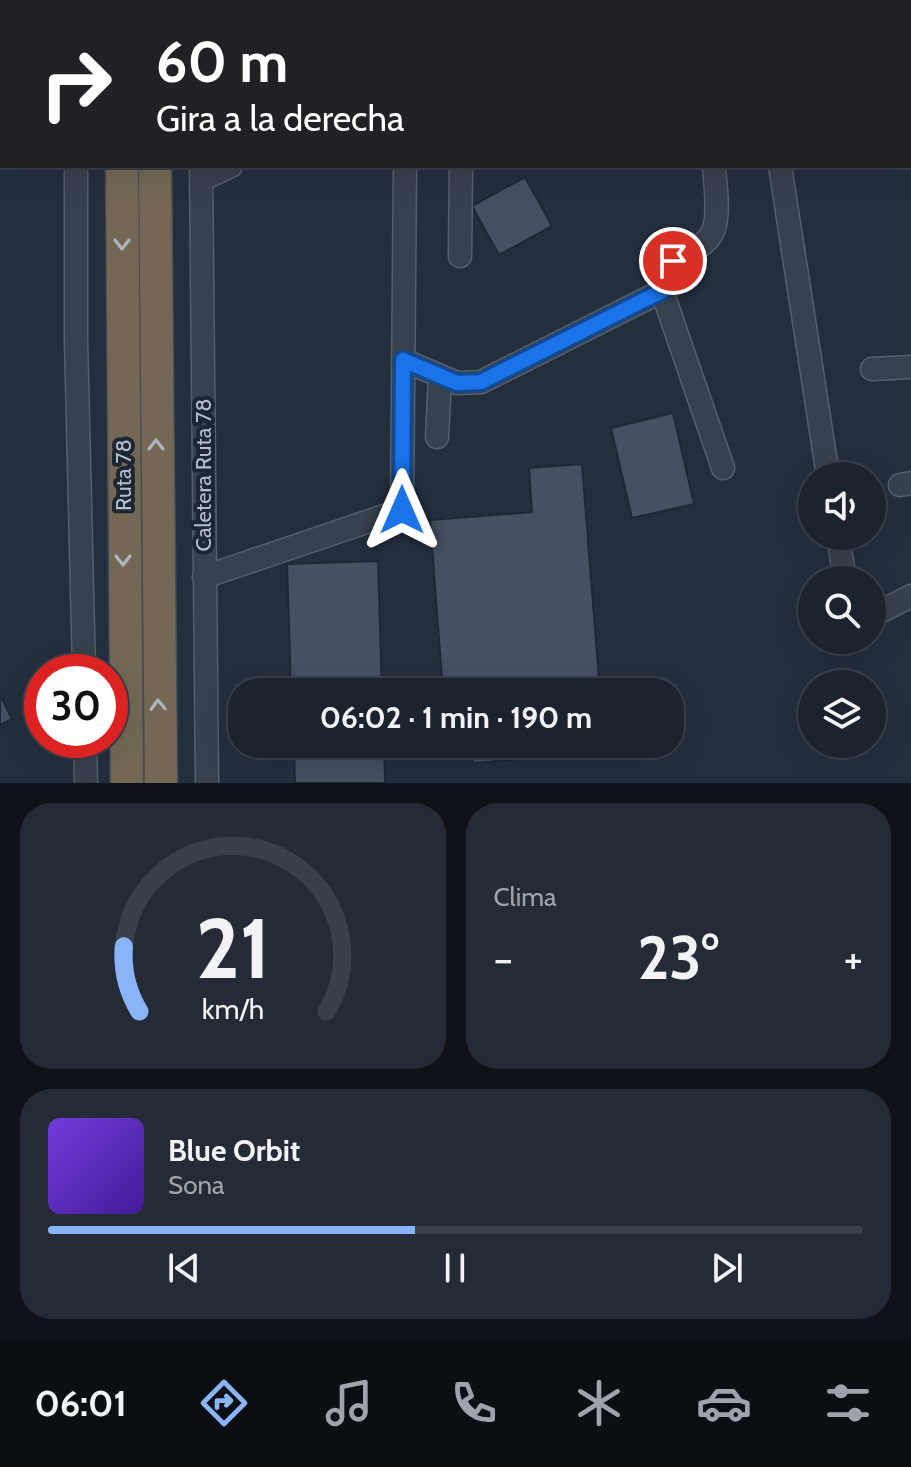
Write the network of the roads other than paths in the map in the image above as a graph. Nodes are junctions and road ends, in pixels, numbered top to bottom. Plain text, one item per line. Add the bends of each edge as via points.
1 (76, 168) edge
2 (122, 168) edge
3 (155, 168) edge
4 (222, 168) edge
5 (405, 168) edge
6 (461, 168) edge
7 (714, 168) edge
8 (780, 168) edge
9 (201, 173) edge
10 (460, 256) dead end
11 (662, 291) junction
12 (403, 360) junction
13 (911, 367) edge
14 (872, 369) dead end
15 (440, 377) junction
16 (437, 437) dead end
17 (826, 462) edge
18 (723, 468) dead end
19 (204, 577) junction
20 (911, 596) edge
21 (886, 609) edge
22 (84, 654) edge
23 (85, 758) edge
24 (86, 783) edge
25 (127, 783) edge
26 (161, 783) edge
27 (207, 783) edge

1 - 22 street
2 -> 25 highway, Ruta 78
26 -> 3 highway, Ruta 78
4 - 9 street
5 - 12 street
6 - 10 street
7 - 11 street via 715,225 709,237 666,269
8 - 17 street
9 - 19 street, Caletera Ruta 78
11 - 15 street via 481,382
11 - 18 street
12 - 15 street
12 - 19 street via 402,510
13 - 14 street
15 - 16 street
19 - 27 street, Caletera Ruta 78
20 - 21 street
23 - 24 street

